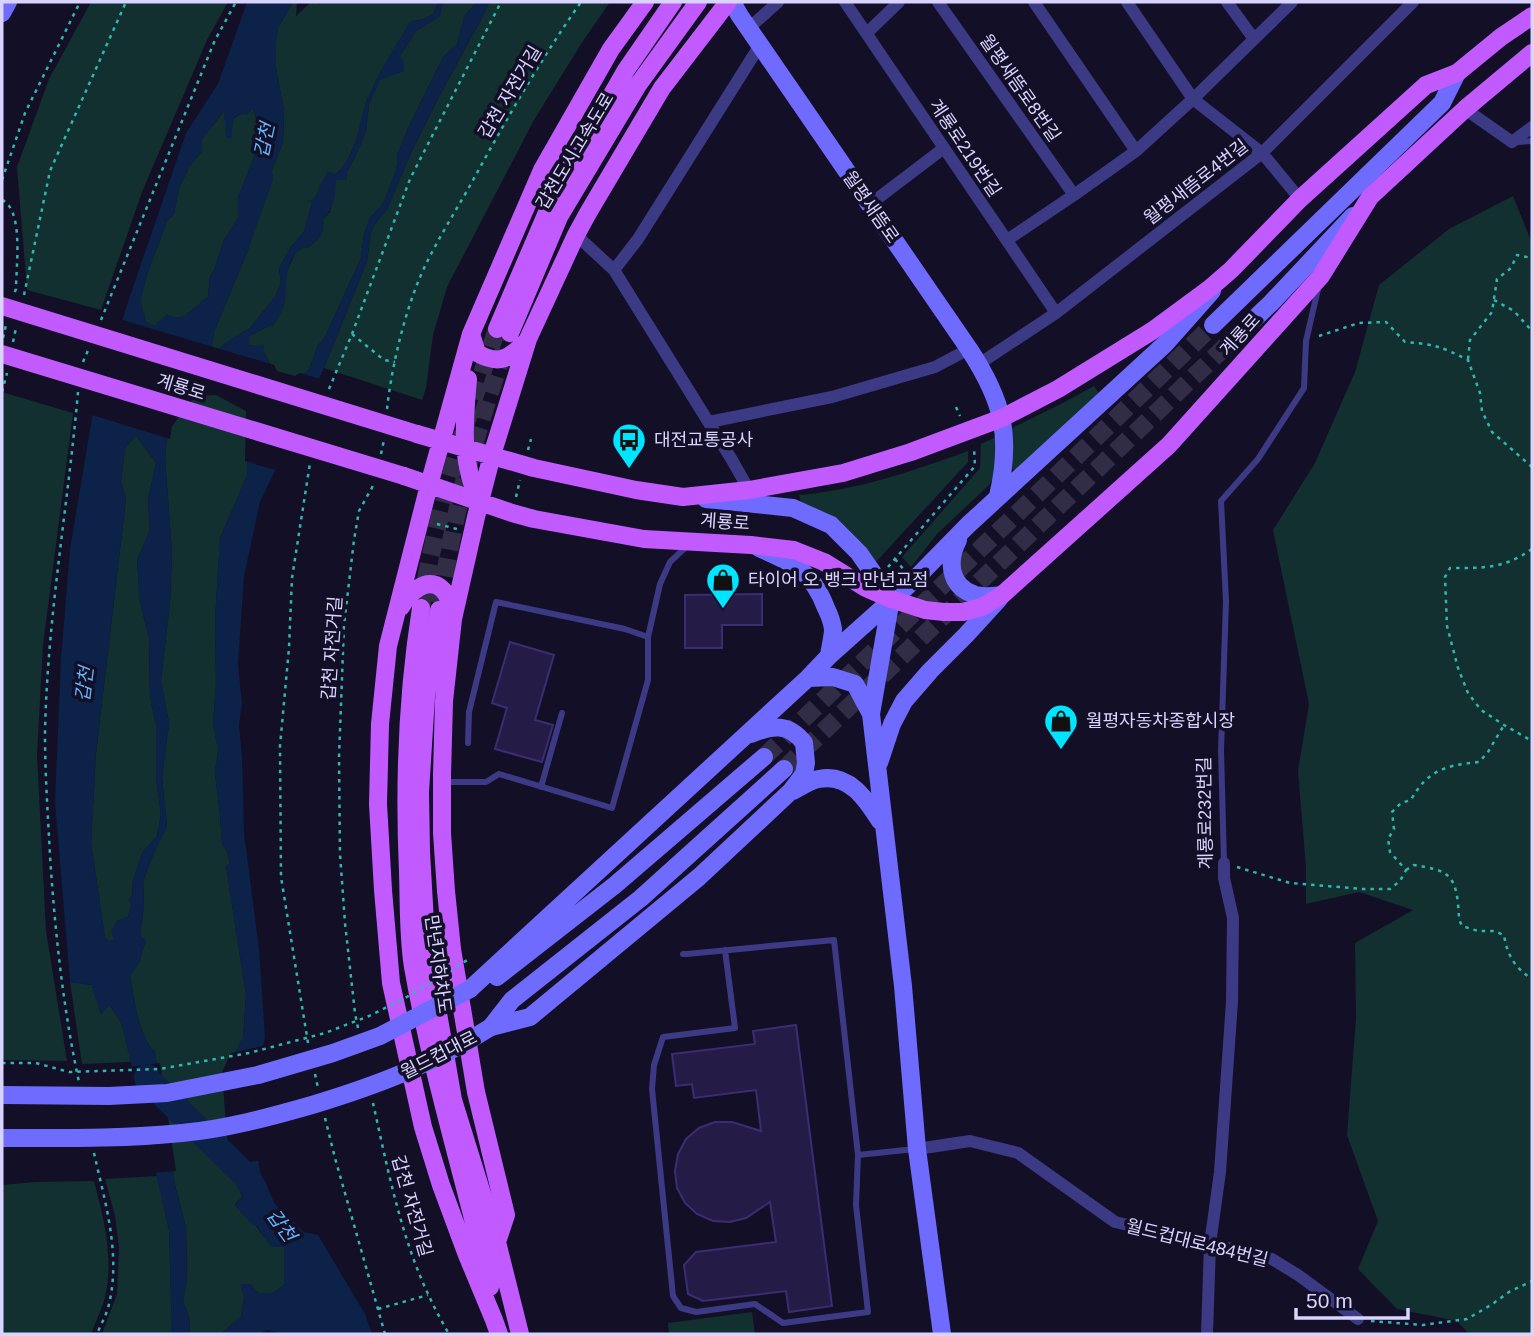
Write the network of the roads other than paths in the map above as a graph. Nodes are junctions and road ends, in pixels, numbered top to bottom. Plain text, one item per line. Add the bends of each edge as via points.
1 (8, 2) edge
2 (645, 2) edge
3 (673, 2) edge
4 (698, 2) edge
5 (730, 2) edge
6 (778, 2) edge
7 (845, 2) edge
8 (899, 2) edge
9 (938, 2) edge
10 (1034, 2) edge
11 (1127, 2) edge
12 (1227, 2) edge
13 (1292, 2) edge
14 (1413, 2) edge
15 (2, 13) edge
16 (1532, 16) edge
17 (749, 28) junction
18 (867, 33) junction
19 (1254, 39) junction
20 (760, 46) junction
21 (1532, 53) edge
22 (1457, 73) junction
23 (1193, 99) junction
24 (1465, 108) junction
25 (1532, 127) edge
26 (1532, 141) edge
27 (1512, 142) junction
28 (944, 148) junction
29 (1136, 151) junction
30 (1262, 153) junction
31 (1074, 195) junction
32 (1370, 197) junction
33 (1300, 199) junction
34 (869, 205) junction
35 (576, 235) junction
36 (1006, 240) junction
37 (614, 270) junction
38 (1231, 270) junction
39 (1321, 276) junction
40 (8, 307) edge
41 (1056, 313) junction
42 (1213, 325) tunnel mouth
43 (471, 334) junction
44 (528, 339) junction
45 (1231, 341) tunnel mouth
46 (969, 349) junction
47 (8, 355) edge
48 (979, 364) junction
49 (1002, 418) junction
50 (709, 422) junction
51 (442, 441) junction
52 (492, 456) junction
53 (429, 485) junction
54 (749, 490) junction
55 (998, 496) junction
56 (683, 497) junction
57 (480, 502) junction
58 (968, 525) junction
59 (692, 541) junction
60 (751, 545) junction
61 (995, 596) junction
62 (891, 599) junction
63 (438, 612) junction
64 (396, 617) junction
65 (648, 637) junction
66 (829, 656) junction
67 (808, 678) junction
68 (562, 713) dead end
69 (871, 714) junction
70 (745, 737) junction
71 (468, 743) dead end
72 (764, 757) tunnel mouth
73 (784, 769) tunnel mouth
74 (877, 770) junction
75 (442, 782) junction
76 (541, 787) junction
77 (791, 792) junction
78 (884, 827) junction
79 (1224, 863) joint
80 (725, 950) junction
81 (683, 954) dead end
82 (470, 989) junction
83 (491, 1027) junction
84 (2, 1095) edge
85 (2, 1138) edge
86 (917, 1149) junction
87 (858, 1155) junction
88 (497, 1242) junction
89 (1210, 1244) junction
90 (1358, 1319) road end
91 (497, 1327) edge
92 (520, 1334) edge
93 (943, 1334) edge
94 (1207, 1334) edge

1 - 15 street
2 - 43 main road via 611,49 542,170
3 - 4 main road, 갑천도시고속도로 via 626,70 554,196 503,331 559,217 638,85
5 - 17 street, 월평새뜸로
5 - 35 main road via 662,88
6 - 17 street
7 - 18 street, 계룡로219번길
8 - 18 street
9 - 31 street, 월평새뜸로8번길
10 - 29 street
11 - 23 street
12 - 19 street
13 - 19 street
14 - 30 street, 월평새뜸로4번길
16 - 22 main road
17 - 20 street, 월평새뜸로
18 - 28 street, 계룡로219번길
19 - 23 street
20 - 34 street, 월평새뜸로
20 - 37 street
21 - 24 main road
22 - 33 main road, 계룡로 via 1426,85
22 - 42 street via 1441,103
23 - 29 street
23 - 30 street
24 - 27 street
24 - 32 main road
25 - 27 street
26 - 27 lane
28 - 34 street
28 - 36 street, 계룡로219번길
29 - 31 street
30 - 33 street
30 - 41 street, 월평새뜸로4번길
31 - 36 street
32 - 39 main road, 계룡로
32 - 45 street
33 - 38 main road, 계룡로
34 - 46 street, 월평새뜸로
35 - 37 street
35 - 44 main road
36 - 41 street, 계룡로219번길
37 - 50 street
38 - 49 main road, 계룡로 via 1152,331
38 - 55 street via 1165,344
39 - 61 main road, 계룡로 via 1168,445
39 - 79 lane, 계룡로232번길 via 1306,341 1304,388 1258,459 1222,501
40 - 51 main road, 계룡로, bridge
41 - 48 street, 월평새뜸로4번길
43 - 44 main road via 477,353 494,360 513,354
43 - 51 main road
43 - 57 main road via 464,450
44 - 52 main road
46 - 48 street, 월평새뜸로
46 - 50 street via 935,367 832,397
47 - 53 main road, 계룡로, bridge
48 - 49 street, 월평새뜸로
49 - 54 main road, 계룡로 via 843,473
49 - 55 street, 월평새뜸로 via 1005,456
50 - 54 street
51 - 52 main road, 계룡로
51 - 53 main road
52 - 56 main road, 계룡로
52 - 57 main road
53 - 57 main road, 계룡로
53 - 64 main road
54 - 56 main road, 계룡로
55 - 58 street
56 - 62 street via 793,508 831,525 859,553
57 - 59 main road, 계룡로 via 534,519 644,539
57 - 63 main road
58 - 61 street via 952,553 953,574 972,594
58 - 62 street
59 - 60 main road, 계룡로
59 - 65 lane via 670,562
60 - 62 main road, 계룡로 via 794,550
60 - 66 street via 788,560 809,576 833,630
61 - 62 main road, 계룡로 via 982,607 963,612 925,610
61 - 74 street via 966,635 904,701
62 - 66 street
62 - 69 street
63 - 64 main road via 449,601 443,589 432,584 415,589
63 - 75 main road via 444,701
63 - 88 main road, 만년지하차도 via 420,792 425,922 453,1100
63 - 91 main road, 만년지하차도 via 410,684 406,783 413,965
64 - 91 main road via 388,646 380,724 378,804 391,983 423,1127
65 - 71 lane via 496,602 469,712
65 - 76 lane via 648,680 612,808
66 - 67 street
67 - 69 street via 833,677 855,684
67 - 70 street
68 - 76 lane
69 - 74 street
70 - 77 street via 782,727 799,736 806,763
70 - 82 street
72 - 82 street via 501,975
73 - 83 street, 월드컵대로 via 641,898 512,1000
74 - 78 street
75 - 76 lane via 486,782 499,774
75 - 88 main road via 452,949 476,1092 506,1215
77 - 78 street via 817,779 834,778 852,785
77 - 83 street via 699,877 530,1017
78 - 86 street
79 - 89 street, 계룡로232번길 via 1233,918 1232,1002
80 - 81 lane
80 - 87 lane via 834,940
80 - 87 lane via 734,1028 663,1037 654,1065 652,1089 673,1296 681,1308 695,1312 755,1304 783,1323 868,1312 856,1205
82 - 84 street, bridge via 380,1035 258,1075 167,1093
83 - 85 street, 월드컵대로, bridge via 395,1077 269,1118 184,1133
86 - 87 lane
86 - 89 street, 월드컵대로484번길 via 970,1141 1018,1153 1115,1222
86 - 93 street
88 - 92 main road
89 - 90 street, 월드컵대로484번길 via 1272,1259
89 - 94 street, 계룡로232번길

